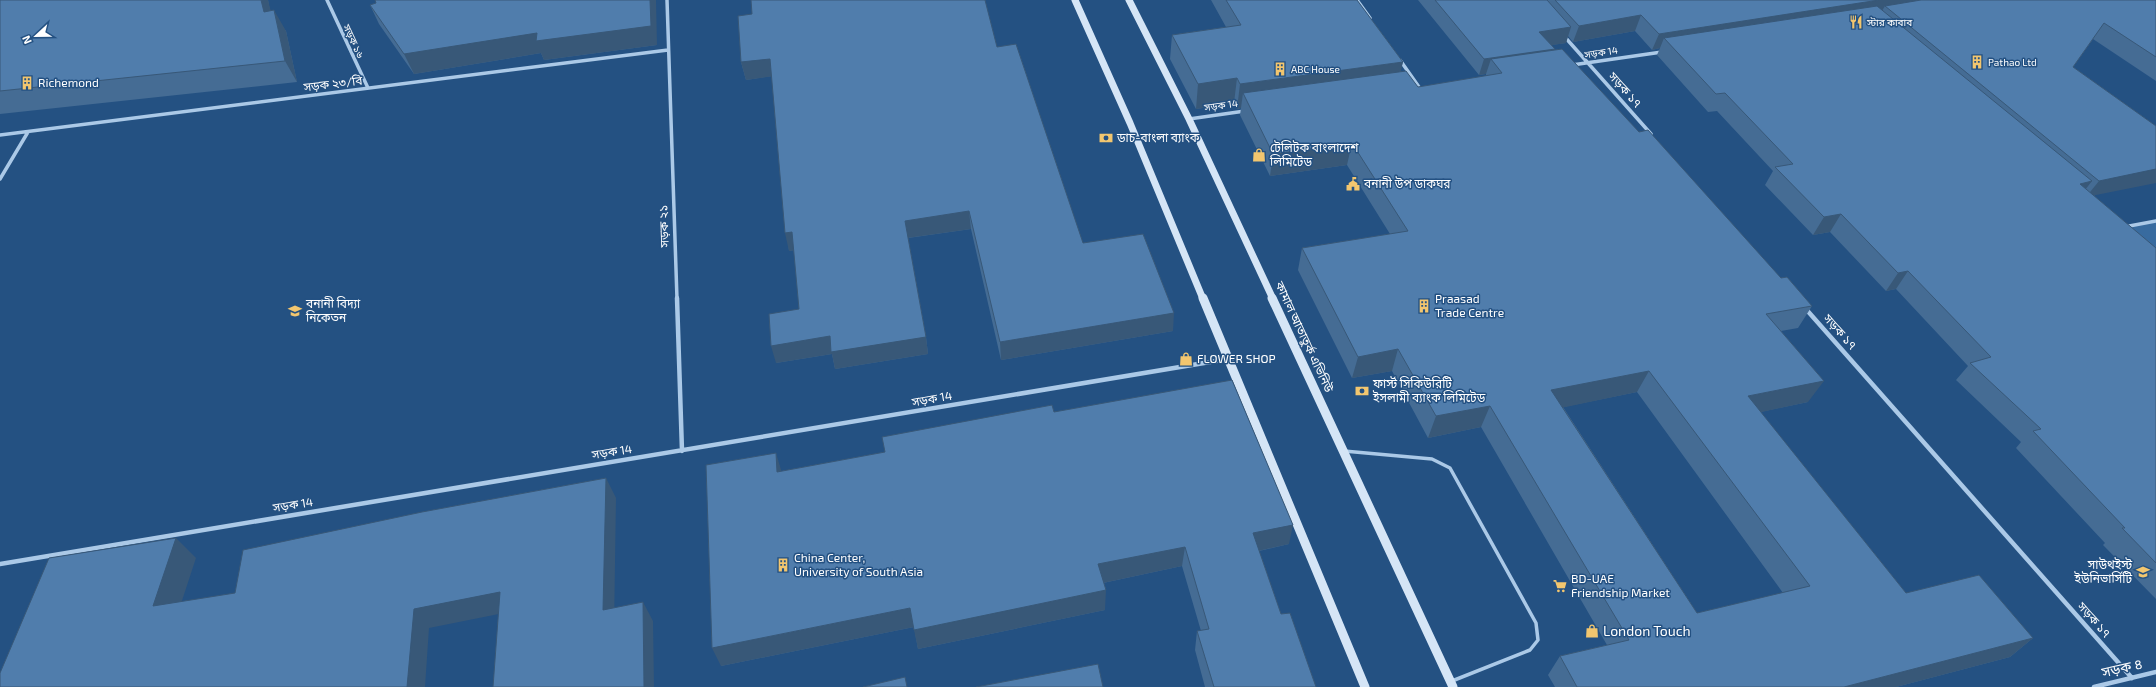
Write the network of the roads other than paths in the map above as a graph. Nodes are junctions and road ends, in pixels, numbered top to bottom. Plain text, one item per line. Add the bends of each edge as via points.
1 (327, 0) edge
2 (667, 0) edge
3 (1075, 0) edge
4 (1129, 0) edge
5 (1357, 0) edge
6 (1375, 25) edge
7 (1563, 34) edge
8 (668, 50) junction
9 (1667, 51) edge
10 (1397, 56) edge
11 (1588, 63) junction
12 (1565, 66) edge
13 (1427, 86) edge
14 (1419, 87) junction
15 (368, 88) junction
16 (1411, 88) edge
17 (1253, 110) edge
18 (1189, 119) junction
19 (28, 132) junction
20 (0, 135) edge
21 (1657, 141) edge
22 (0, 179) edge
23 (2156, 221) edge
24 (2123, 233) edge
25 (1799, 302) edge
26 (1228, 359) junction
27 (682, 450) junction
28 (1344, 451) junction
29 (0, 564) edge
30 (2156, 672) edge
31 (2132, 678) junction
32 (1452, 684) edge
33 (1365, 687) edge
34 (2094, 687) edge

1 - 15 street, সড়ক ১৬
2 - 8 street, সড়ক ২১
3 - 26 main road via 1130,123
4 - 18 main road, কামাল আতাতুর্ক এভিনিউ
5 - 6 street
7 - 11 street, সড়ক ১৭
8 - 15 street, সড়ক ২৩/বি
8 - 27 street, সড়ক ২১
9 - 11 street, সড়ক 14
10 - 14 street
11 - 12 street, সড়ক 14
11 - 21 street, সড়ক ১৭
13 - 14 street
14 - 16 street
15 - 19 street, সড়ক ২৩/বি
17 - 18 street, সড়ক 14
18 - 28 main road, কামাল আতাতুর্ক এভিনিউ
19 - 20 street, সড়ক ২৩/বি
19 - 22 street
23 - 24 street via 2118,228
25 - 31 street, সড়ক ১৭
26 - 27 street, সড়ক 14
26 - 33 main road
27 - 29 street, সড়ক 14
28 - 32 main road, কামাল আতাতুর্ক এভিনিউ
28 - 32 lane via 1432,459 1450,468 1536,623 1538,640 1530,650
30 - 31 street, সড়ক ৪
31 - 34 street, সড়ক ৪

